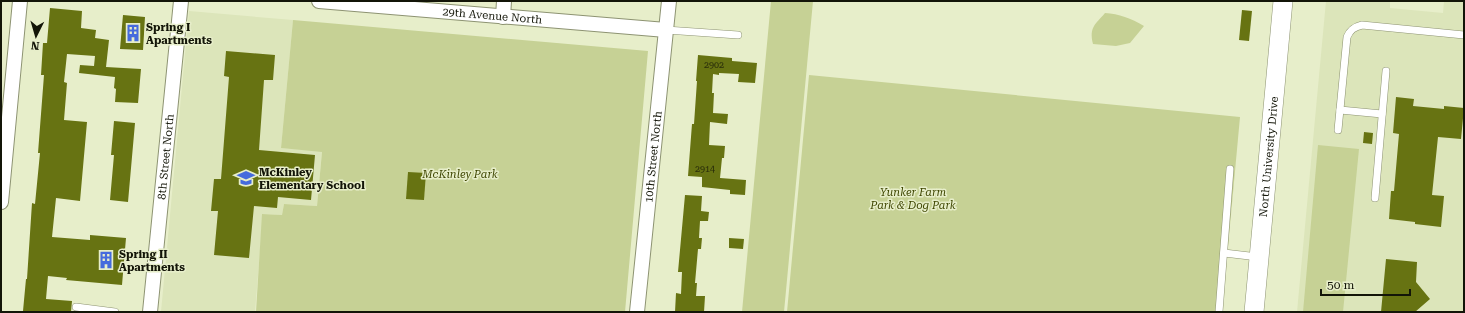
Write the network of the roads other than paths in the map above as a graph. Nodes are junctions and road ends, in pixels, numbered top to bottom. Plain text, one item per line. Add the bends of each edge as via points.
1 (20, 1) edge
2 (181, 1) edge
3 (319, 1) edge
4 (504, 1) edge
5 (669, 1) edge
6 (1283, 1) edge
7 (343, 2) edge
8 (503, 17) junction
9 (666, 30) junction
10 (738, 35) dead end
11 (1464, 35) edge
12 (1386, 71) dead end
13 (1340, 110) junction
14 (1382, 114) junction
15 (1338, 130) dead end
16 (1230, 169) dead end
17 (1375, 198) dead end
18 (1, 202) edge
19 (1224, 253) junction
20 (1259, 258) junction
21 (76, 307) dead end
22 (115, 312) edge
23 (150, 312) edge
24 (637, 312) edge
25 (1219, 312) edge
26 (1254, 312) edge

1 - 18 street
2 - 23 street, 8th Street North
3 - 7 street, 29th Avenue North
4 - 8 street
5 - 9 street, 10th Street North
6 - 20 main road, North University Drive
7 - 8 street, 29th Avenue North
8 - 9 street, 29th Avenue North
9 - 10 lane
9 - 24 street, 10th Street North
11 - 13 lane via 1355,26 1347,38
12 - 14 lane
13 - 14 lane
13 - 15 lane
14 - 17 lane
16 - 19 lane
19 - 20 lane
19 - 25 lane
20 - 26 main road, North University Drive
21 - 22 lane

